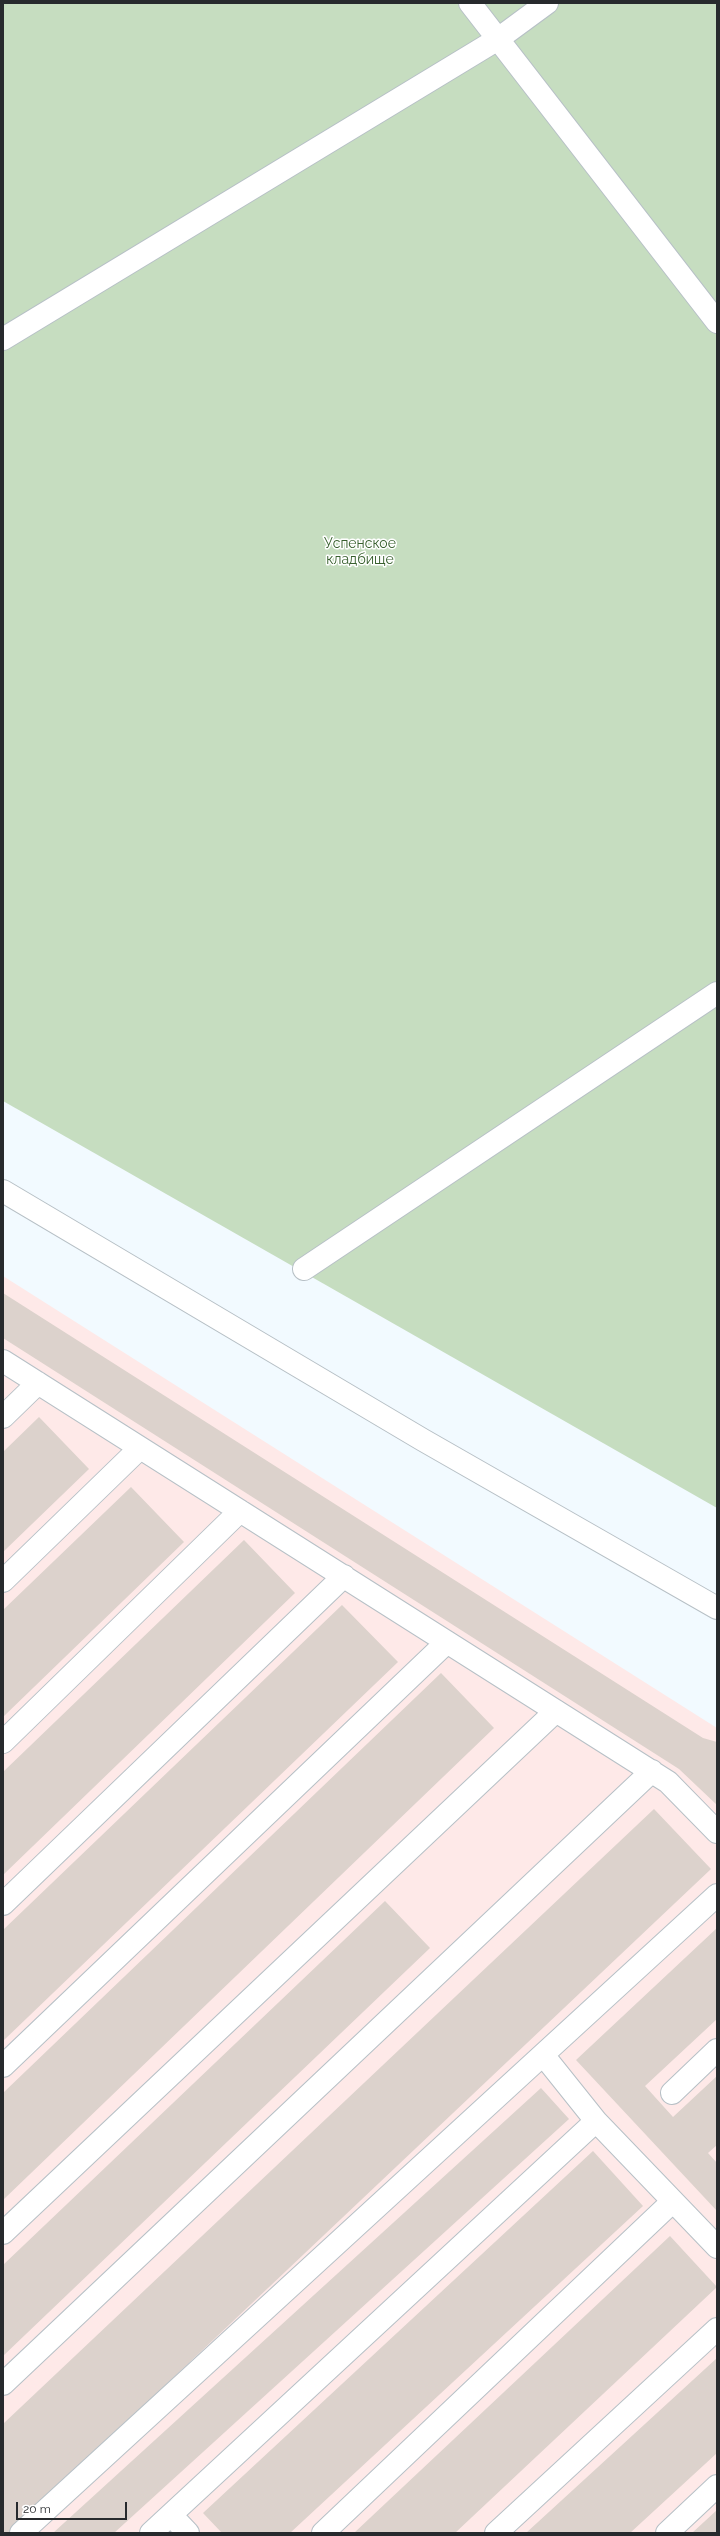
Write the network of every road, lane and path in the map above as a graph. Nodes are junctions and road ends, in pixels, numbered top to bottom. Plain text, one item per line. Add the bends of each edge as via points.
1 (470, 3) edge
2 (547, 3) edge
3 (498, 39) junction
4 (717, 322) edge
5 (3, 339) edge
6 (717, 993) edge
7 (3, 1191) edge
8 (304, 1269) dead end
9 (3, 1361) edge
10 (38, 1383) junction
11 (3, 1417) edge
12 (140, 1448) junction
13 (240, 1512) junction
14 (344, 1576) junction
15 (3, 1580) edge
16 (717, 1608) edge
17 (447, 1642) junction
18 (556, 1710) junction
19 (3, 1742) edge
20 (652, 1771) junction
21 (717, 1832) edge
22 (717, 1895) edge
23 (3, 1904) edge
24 (717, 2050) edge
25 (544, 2056) junction
26 (3, 2066) edge
27 (672, 2093) dead end
28 (596, 2120) junction
29 (672, 2202) junction
30 (3, 2233) edge
31 (717, 2247) edge
32 (717, 2329) edge
33 (3, 2384) edge
34 (717, 2486) edge
35 (171, 2515) junction
36 (22, 2533) edge
37 (151, 2533) edge
38 (188, 2533) edge
39 (323, 2533) edge
40 (496, 2533) edge
41 (667, 2533) edge

1 - 3 main road
2 - 3 main road
3 - 4 main road
3 - 5 main road
6 - 8 main road
7 - 16 main road via 423,1440
9 - 10 main road
10 - 11 main road
10 - 12 main road
12 - 13 main road
12 - 15 main road
13 - 14 main road
13 - 19 main road
14 - 17 main road
14 - 23 main road
17 - 18 main road
17 - 26 main road
18 - 20 main road
18 - 30 main road
20 - 21 main road via 668,1782
20 - 33 main road
22 - 25 main road
24 - 27 main road
25 - 28 main road
25 - 36 main road
28 - 29 main road
28 - 35 main road
29 - 31 main road
29 - 39 main road
32 - 40 main road
34 - 41 main road
35 - 37 main road
35 - 38 main road

